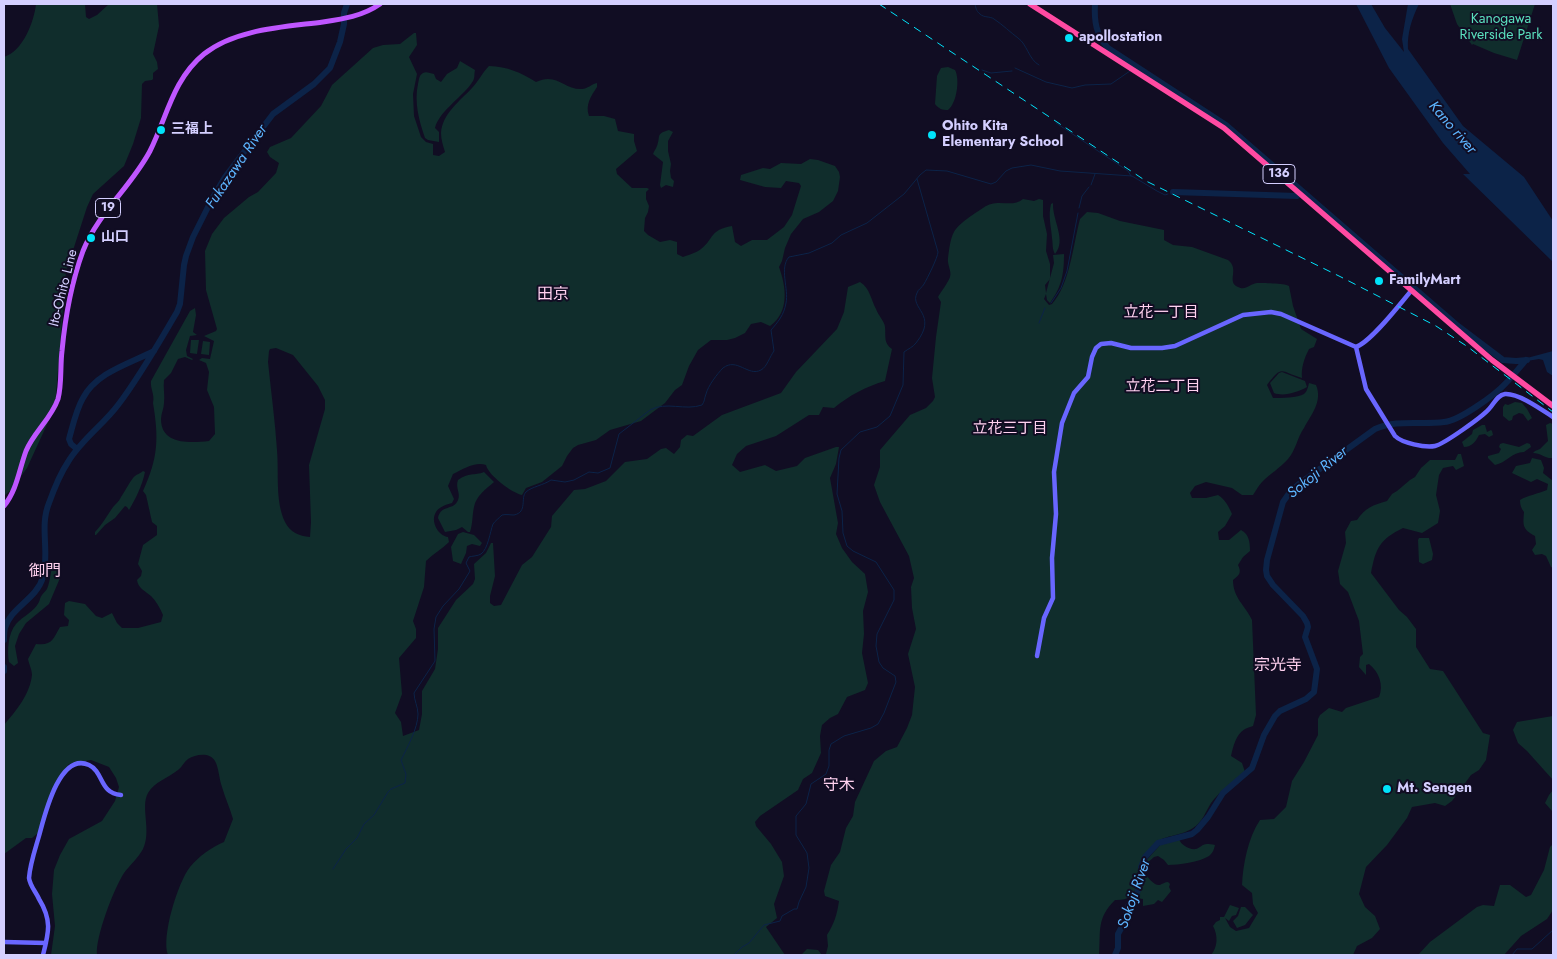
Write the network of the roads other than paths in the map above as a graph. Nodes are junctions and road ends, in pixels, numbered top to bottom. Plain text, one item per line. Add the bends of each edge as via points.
1 (380, 4) edge
2 (1030, 4) edge
3 (1411, 291) junction
4 (1356, 347) junction
5 (1553, 406) edge
6 (1553, 417) edge
7 (4, 506) edge
8 (1037, 656) dead end
9 (121, 795) dead end
10 (4, 942) edge
11 (46, 943) junction
12 (43, 955) edge

1 - 7 main road, Ito-Ohito Line / 19 via 349,17 230,39 204,54 181,79 149,153 97,223 84,251 74,281 63,341 58,398 29,445
2 - 3 highway, 136 via 1224,128
3 - 4 street via 1375,332
3 - 5 highway, 136 via 1506,372
4 - 6 street via 1366,389 1401,441 1436,446 1483,415 1501,395 1525,400
4 - 8 street via 1271,312 1237,317 1175,346 1131,348 1111,343 1096,348 1088,377 1074,393 1062,423 1054,472 1053,598 1044,618
9 - 11 street via 107,790 93,767 82,763 67,769 55,787 29,878 47,914
10 - 11 street
11 - 12 street

